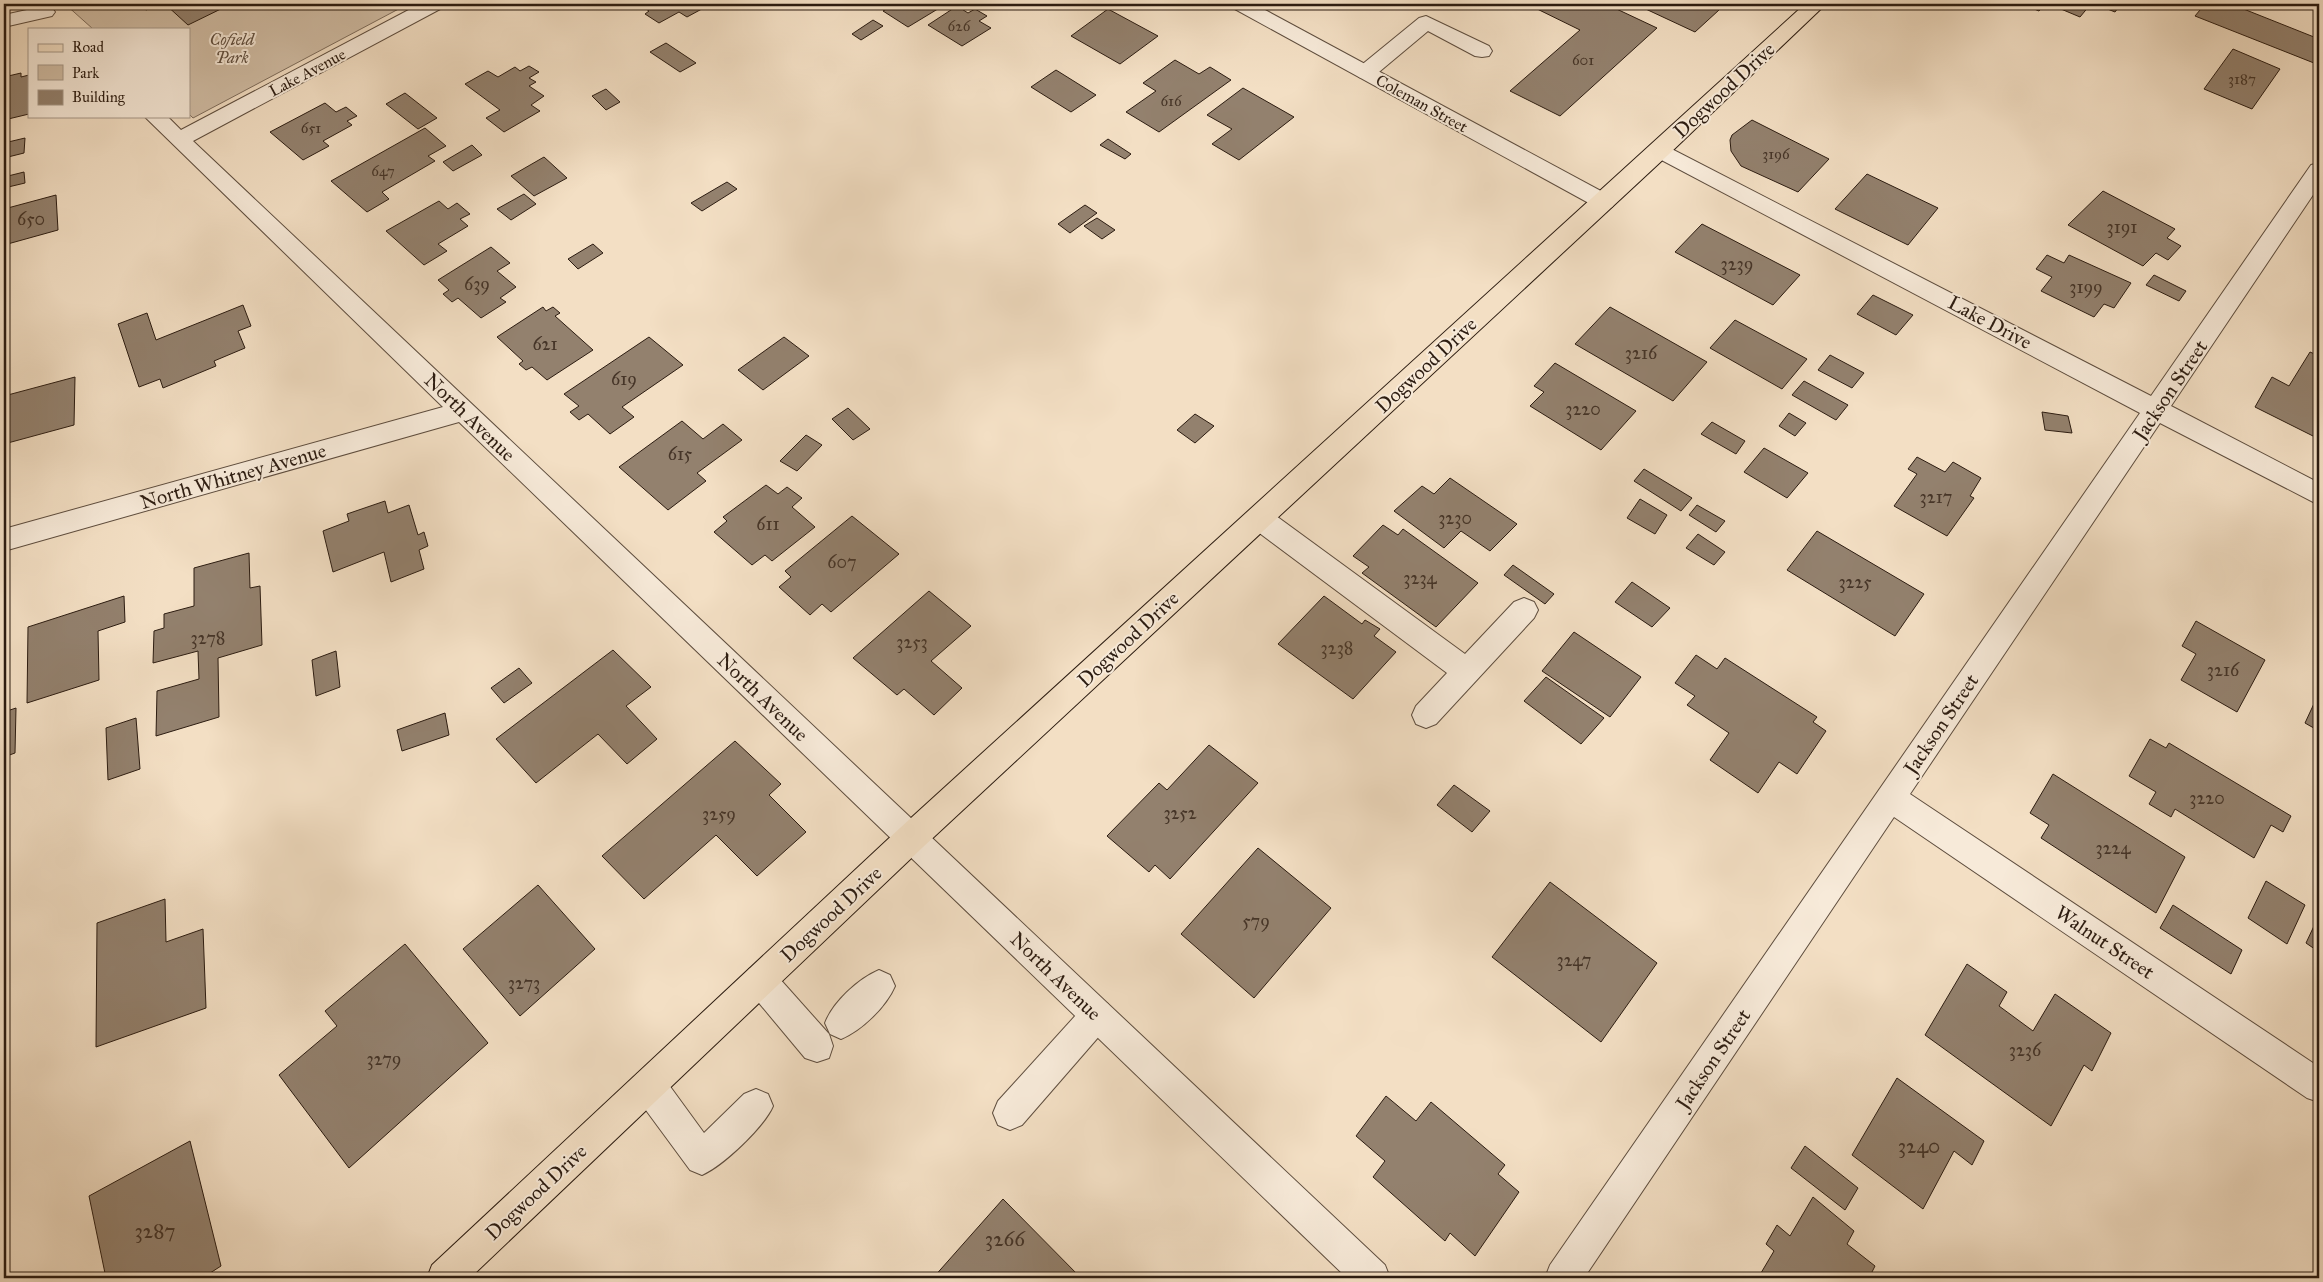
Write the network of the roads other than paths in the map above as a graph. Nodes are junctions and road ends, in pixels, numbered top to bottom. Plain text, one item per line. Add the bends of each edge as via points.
1 (435, 4) edge
2 (1240, 4) edge
3 (1816, 4) edge
4 (46, 13) edge
5 (4, 21) edge
6 (1482, 50) dead end
7 (1366, 72) junction
8 (156, 118) edge
9 (179, 140) junction
10 (1660, 150) junction
11 (2319, 170) edge
12 (1604, 202) junction
13 (2156, 410) junction
14 (463, 411) junction
15 (2319, 495) edge
16 (1259, 518) junction
17 (4, 540) edge
18 (1524, 610) dead end
19 (1467, 672) junction
20 (1426, 716) dead end
21 (1891, 798) junction
22 (912, 838) junction
23 (760, 980) junction
24 (878, 986) dead end
25 (1097, 1015) junction
26 (841, 1023) dead end
27 (817, 1046) dead end
28 (649, 1086) junction
29 (2319, 1086) edge
30 (756, 1106) dead end
31 (1010, 1113) dead end
32 (445, 1278) edge
33 (1372, 1278) edge
34 (1563, 1278) edge

1 - 9 street, Lake Avenue
2 - 7 street, Coleman Street
3 - 10 main road, Dogwood Drive
4 - 5 street
6 - 7 street via 1426,22
7 - 12 street, Coleman Street
8 - 9 street, North Avenue
9 - 14 street, North Avenue
10 - 12 main road, Dogwood Drive
10 - 13 street, Lake Drive
11 - 13 street, Jackson Street
12 - 16 main road, Dogwood Drive
13 - 15 street, Lake Drive
13 - 21 street, Jackson Street
14 - 17 street, North Whitney Avenue
14 - 22 street, North Avenue
16 - 19 street
16 - 22 main road, Dogwood Drive
18 - 19 street
19 - 20 street
21 - 29 street, Walnut Street
21 - 34 street, Jackson Street
22 - 23 main road, Dogwood Drive
22 - 25 street, North Avenue
23 - 27 street
23 - 28 main road, Dogwood Drive
24 - 26 street
25 - 31 street
25 - 33 street, North Avenue
28 - 30 street via 702,1158
28 - 32 main road, Dogwood Drive

